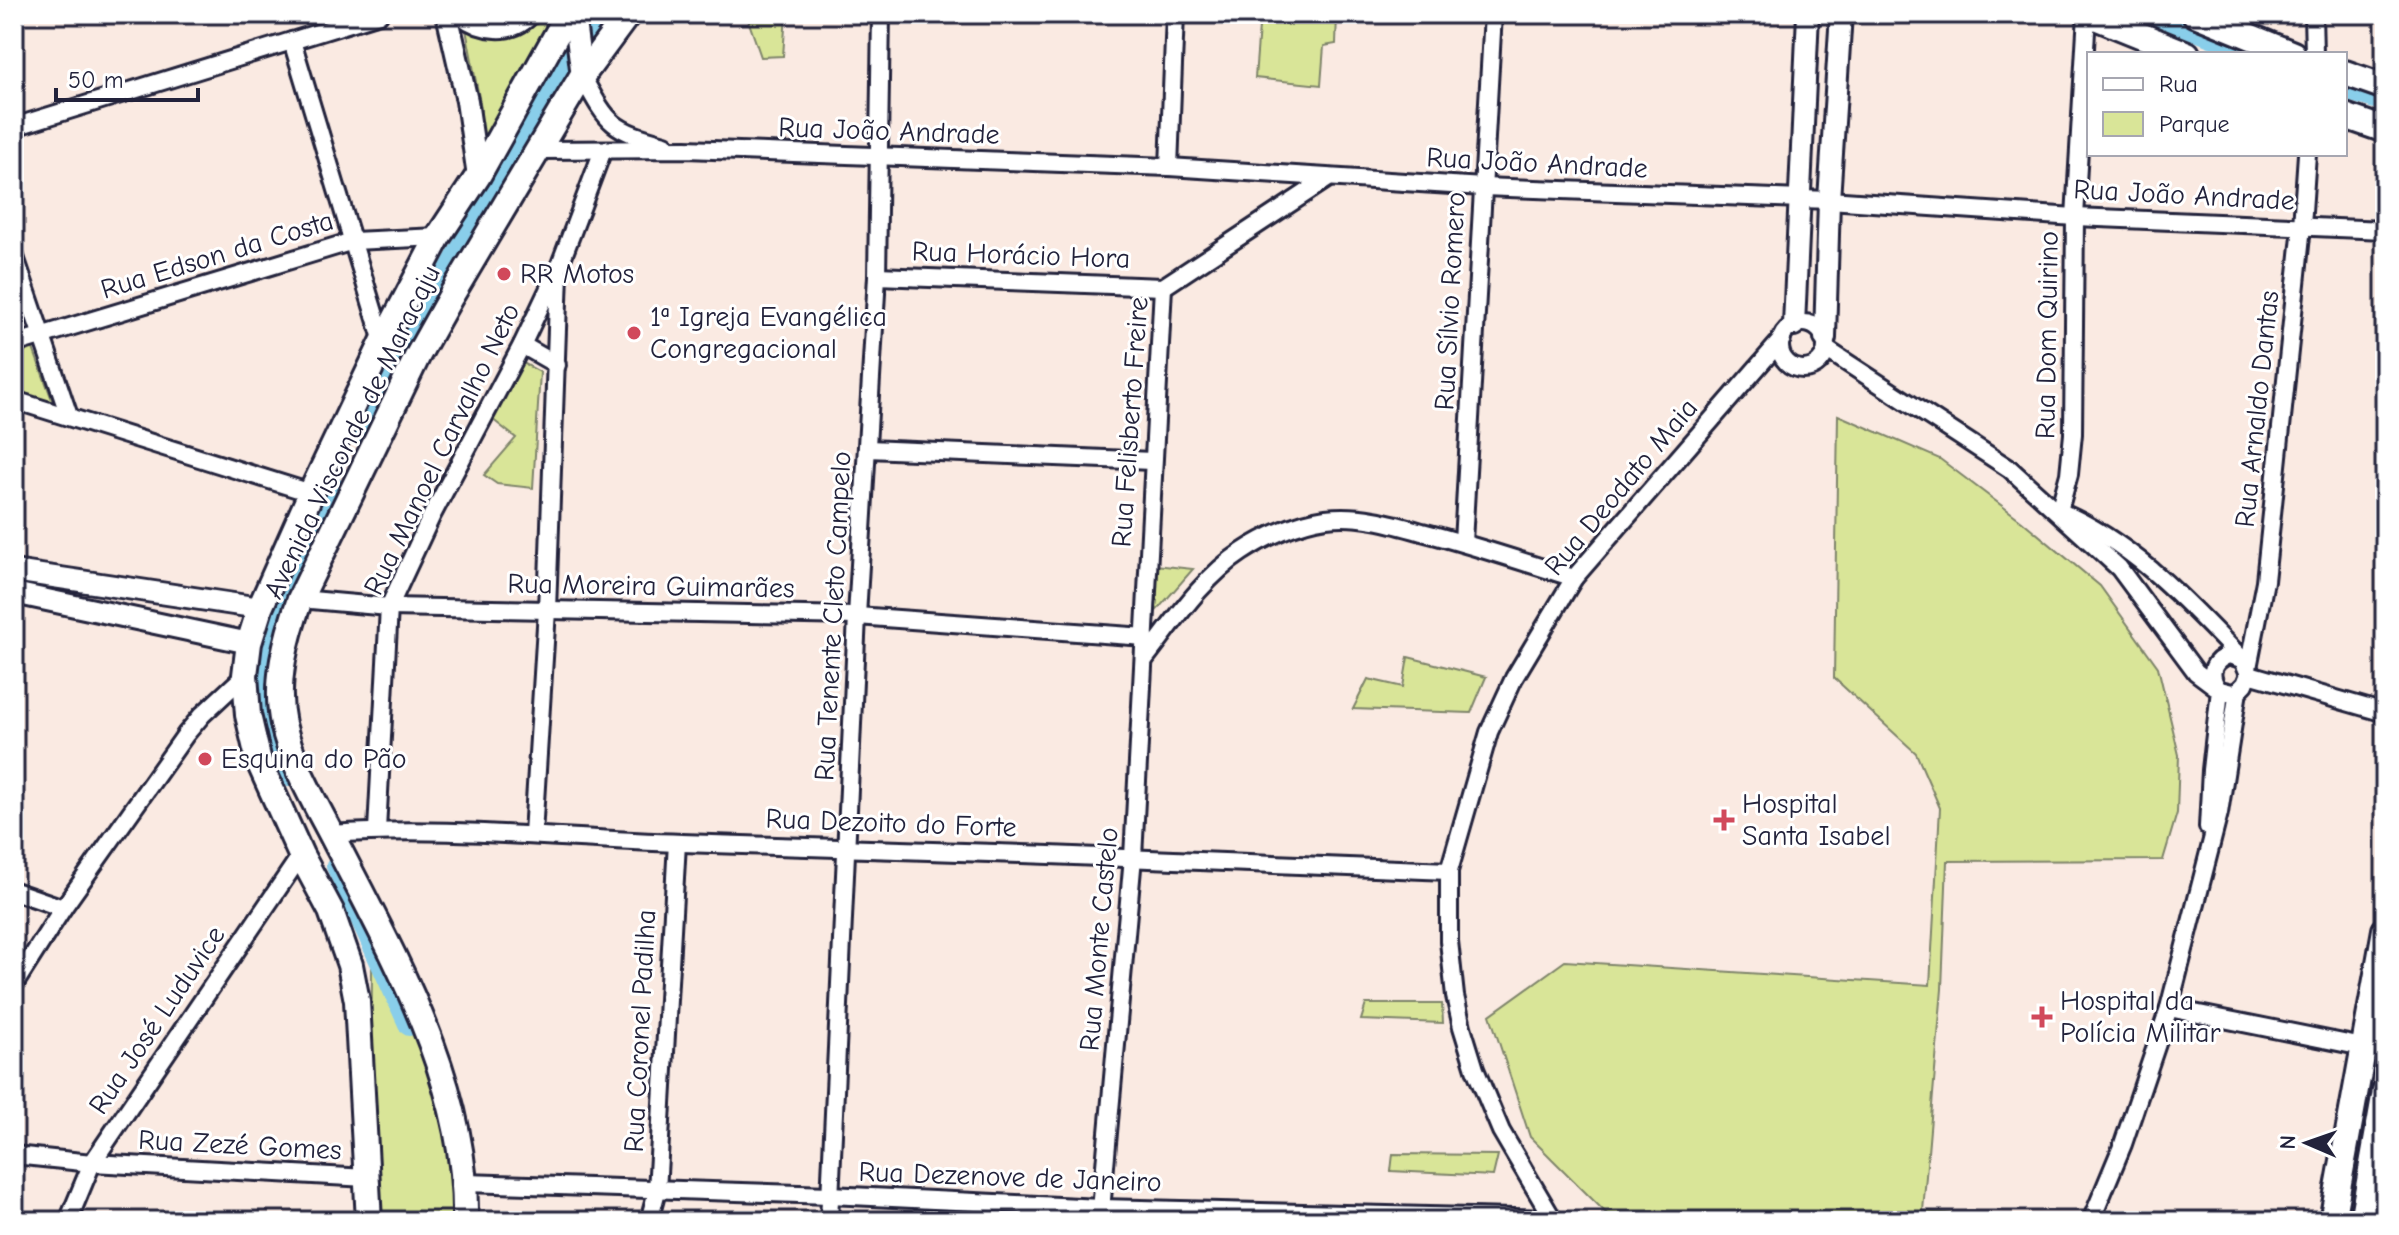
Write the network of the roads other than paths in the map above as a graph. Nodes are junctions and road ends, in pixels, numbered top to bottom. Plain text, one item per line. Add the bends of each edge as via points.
1 (379, 14) edge
2 (447, 14) edge
3 (462, 14) edge
4 (529, 14) edge
5 (568, 14) edge
6 (574, 14) edge
7 (628, 14) edge
8 (881, 14) edge
9 (1175, 14) edge
10 (1493, 14) edge
11 (1808, 14) edge
12 (1841, 14) edge
13 (2087, 14) edge
14 (2195, 14) edge
15 (2313, 14) edge
16 (292, 41) junction
17 (2182, 52) edge
18 (2288, 52) edge
19 (2314, 52) edge
20 (581, 67) junction
21 (2347, 74) edge
22 (2385, 87) edge
23 (2347, 117) edge
24 (14, 127) edge
25 (2385, 130) edge
26 (686, 149) junction
27 (540, 150) junction
28 (603, 150) junction
29 (880, 156) junction
30 (2307, 156) edge
31 (1169, 167) junction
32 (478, 176) junction
33 (1327, 179) junction
34 (1483, 187) junction
35 (1800, 200) junction
36 (1829, 200) junction
37 (2075, 217) junction
38 (2302, 226) junction
39 (2385, 230) edge
40 (438, 237) junction
41 (353, 241) junction
42 (14, 254) edge
43 (559, 267) junction
44 (877, 276) junction
45 (1163, 287) junction
46 (1788, 332) junction
47 (41, 335) junction
48 (383, 342) junction
49 (1825, 343) junction
50 (14, 344) edge
51 (522, 345) junction
52 (557, 365) junction
53 (14, 400) edge
54 (69, 416) junction
55 (868, 449) junction
56 (329, 455) junction
57 (1152, 461) junction
58 (360, 474) junction
59 (311, 493) junction
60 (2059, 511) junction
61 (1463, 542) junction
62 (14, 571) edge
63 (1574, 578) junction
64 (14, 593) edge
65 (300, 599) junction
66 (389, 607) junction
67 (260, 608) junction
68 (547, 610) junction
69 (857, 616) junction
70 (1145, 637) junction
71 (249, 643) junction
72 (1144, 660) junction
73 (2246, 668) junction
74 (245, 675) junction
75 (2218, 688) junction
76 (2238, 691) junction
77 (2385, 713) edge
78 (377, 830) junction
79 (332, 834) junction
80 (533, 834) junction
81 (677, 843) junction
82 (847, 847) junction
83 (301, 855) junction
84 (1133, 857) junction
85 (2206, 864) junction
86 (1449, 871) junction
87 (14, 891) edge
88 (63, 908) junction
89 (2385, 930) edge
90 (14, 985) edge
91 (2169, 1008) junction
92 (2363, 1047) junction
93 (2385, 1091) edge
94 (14, 1155) edge
95 (92, 1163) junction
96 (367, 1178) junction
97 (466, 1183) junction
98 (657, 1191) junction
99 (830, 1195) junction
100 (1100, 1214) edge
101 (1553, 1220) edge
102 (68, 1221) edge
103 (369, 1221) edge
104 (465, 1221) edge
105 (649, 1221) edge
106 (829, 1221) edge
107 (2091, 1221) edge
108 (2332, 1221) edge
109 (2362, 1221) edge

1 - 16 street
2 - 32 street
3 - 4 street via 498,27 518,23
5 - 32 main road, Avenida Visconde de Maracaju
6 - 20 street
7 - 20 main road, Avenida Visconde de Maracaju
8 - 29 street, Rua Tenente Cleto Campelo
9 - 31 street
10 - 34 street, Rua Sílvio Romero
11 - 35 street
12 - 36 street
13 - 17 main road
13 - 37 street, Rua Dom Quirino
14 - 18 main road
15 - 19 street
16 - 24 street
16 - 41 street
20 - 26 street, Rua João Andrade via 601,111 614,126
20 - 27 main road, Avenida Visconde de Maracaju
21 - 22 main road
23 - 25 main road
26 - 28 street, Rua João Andrade
26 - 29 street, Rua João Andrade
27 - 28 street, Rua João Andrade
27 - 58 main road, Avenida Visconde de Maracaju via 418,355
28 - 43 street, Rua Manoel Carvalho Neto
29 - 31 street, Rua João Andrade
29 - 44 street, Rua Tenente Cleto Campelo
30 - 38 street, Rua Arnaldo Dantas
31 - 33 street, Rua João Andrade
32 - 40 main road, Avenida Visconde de Maracaju
33 - 34 street, Rua João Andrade
33 - 45 street, Rua Felisberto Freire
34 - 35 street, Rua João Andrade
34 - 61 street, Rua Sílvio Romero
35 - 36 street, Rua João Andrade
35 - 46 street
36 - 37 street, Rua João Andrade
36 - 49 street
37 - 38 street, Rua João Andrade
37 - 60 street, Rua Dom Quirino via 2073,434
38 - 39 street, Rua João Andrade
38 - 73 street, Rua Arnaldo Dantas via 2265,581
40 - 41 street, Rua Edson da Costa
40 - 48 main road, Avenida Visconde de Maracaju
41 - 47 street, Rua Edson da Costa
41 - 48 street
42 - 47 street
43 - 51 street, Rua Manoel Carvalho Neto
43 - 52 street
44 - 45 street, Rua Horácio Hora
44 - 55 street, Rua Tenente Cleto Campelo
45 - 57 street, Rua Felisberto Freire
46 - 49 street via 1809,324 1821,331
46 - 49 street via 1784,358 1799,368 1818,364
46 - 63 street, Rua Deodato Maia
47 - 50 street, Rua Edson da Costa
47 - 54 street
48 - 56 main road, Avenida Visconde de Maracaju
49 - 60 street via 2010,469
51 - 52 street, Rua Manoel Carvalho Neto
51 - 66 street, Rua Manoel Carvalho Neto
52 - 68 street
53 - 54 street
54 - 59 street
55 - 57 street
55 - 69 street, Rua Tenente Cleto Campelo
56 - 58 main road
56 - 59 main road, Avenida Visconde de Maracaju
57 - 70 street, Rua Felisberto Freire
58 - 65 main road, Avenida Visconde de Maracaju
59 - 67 main road, Avenida Visconde de Maracaju
60 - 73 street via 2129,550
60 - 75 street via 2119,568 2188,663
61 - 63 street
61 - 72 street via 1374,519 1306,522 1240,553 1194,598
62 - 67 street
63 - 86 street, Rua Deodato Maia via 1514,678 1489,732
64 - 71 street
65 - 66 street, Rua Moreira Guimarães
65 - 79 main road, Avenida Visconde de Maracaju via 281,679 283,723 300,777
66 - 68 street, Rua Moreira Guimarães
66 - 78 street, Rua Manoel Carvalho Neto
67 - 71 main road, Avenida Visconde de Maracaju
68 - 69 street, Rua Moreira Guimarães
68 - 80 street
69 - 70 street, Rua Moreira Guimarães
69 - 82 street, Rua Tenente Cleto Campelo
70 - 72 street, Rua Felisberto Freire
71 - 74 main road, Avenida Visconde de Maracaju
72 - 84 street, Rua Monte Castelo
73 - 75 street via 2229,655 2219,659 2212,672
73 - 76 street via 2245,684
73 - 77 street
74 - 83 main road, Avenida Visconde de Maracaju via 259,762
74 - 88 street via 186,734
75 - 76 street
75 - 85 street
76 - 85 street
78 - 79 street, Rua Dezoito do Forte
78 - 80 street, Rua Dezoito do Forte
79 - 97 main road, Avenida Visconde de Maracaju via 437,1059
80 - 81 street, Rua Dezoito do Forte
81 - 82 street, Rua Dezoito do Forte
81 - 98 street, Rua Coronel Padilha
82 - 84 street, Rua Dezoito do Forte
82 - 99 street, Rua Tenente Cleto Campelo
83 - 95 street, Rua José Luduvice
83 - 96 main road, Avenida Visconde de Maracaju via 331,911 352,975
84 - 86 street, Rua Dezoito do Forte
84 - 100 street, Rua Monte Castelo
85 - 91 street
86 - 101 street, Rua Deodato Maia via 1449,941 1462,1027 1501,1131
87 - 88 street
88 - 90 street
89 - 92 main road
91 - 92 street
91 - 107 street
92 - 108 main road
93 - 109 main road
94 - 95 street, Rua Zezé Gomes
95 - 96 street, Rua Zezé Gomes
95 - 102 street, Rua José Luduvice
96 - 103 main road, Avenida Visconde de Maracaju
97 - 98 street, Rua Dezenove de Janeiro
97 - 104 main road, Avenida Visconde de Maracaju
98 - 99 street, Rua Dezenove de Janeiro
98 - 105 street, Rua Coronel Padilha
99 - 100 street, Rua Dezenove de Janeiro
99 - 106 street, Rua Tenente Cleto Campelo
100 - 101 street, Rua Dezenove de Janeiro

